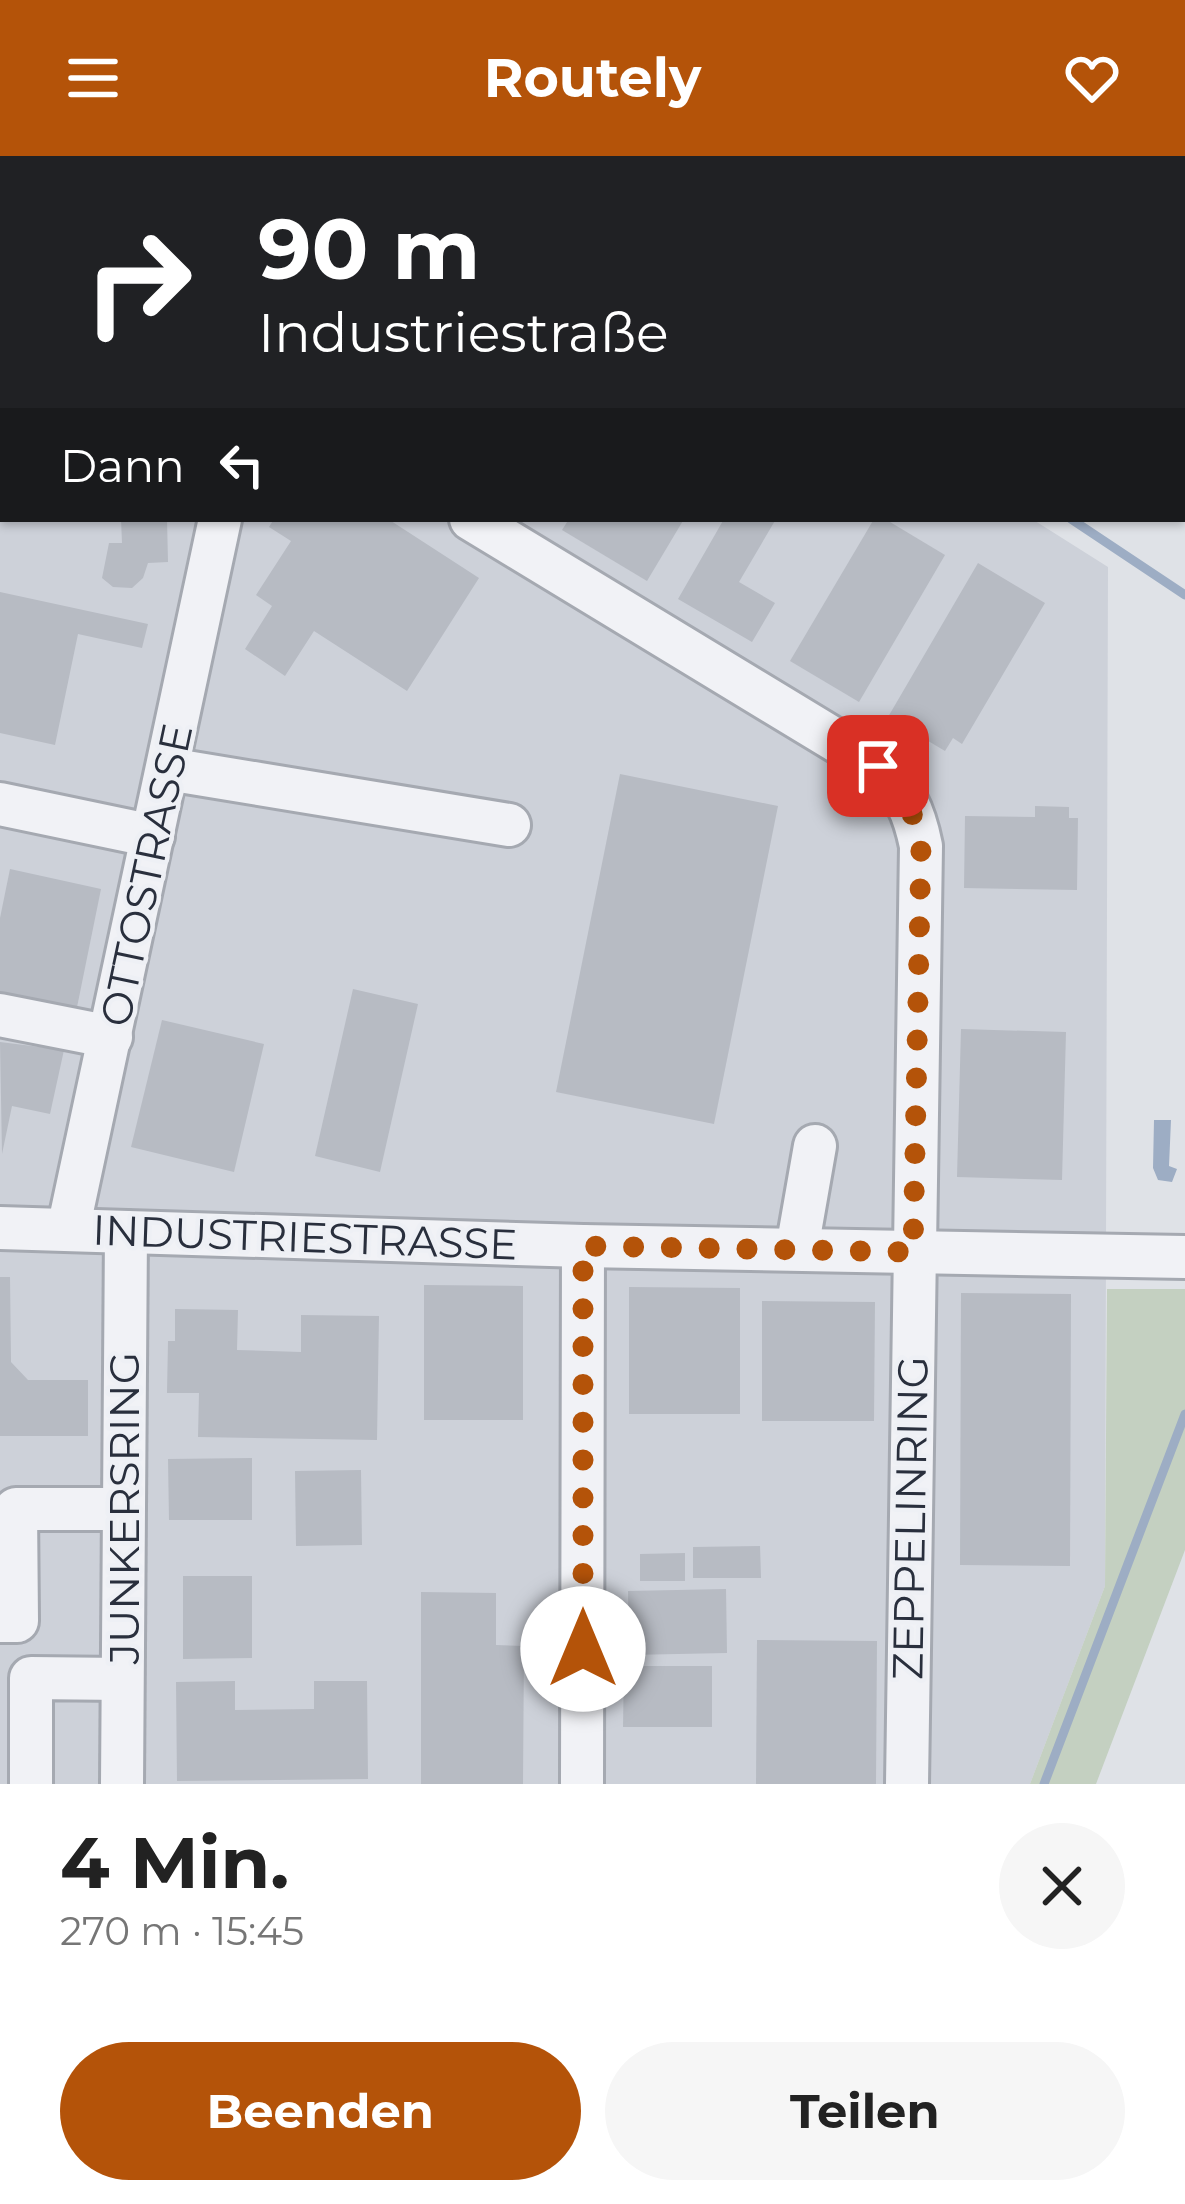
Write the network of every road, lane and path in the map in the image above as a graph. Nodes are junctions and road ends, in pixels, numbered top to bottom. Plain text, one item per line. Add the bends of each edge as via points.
1 (219, 522) edge
2 (476, 522) edge
3 (168, 769) junction
4 (0, 804) edge
5 (508, 825) dead end
6 (153, 836) junction
7 (0, 1015) edge
8 (111, 1037) junction
9 (815, 1146) dead end
10 (0, 1228) edge
11 (68, 1230) junction
12 (126, 1232) junction
13 (583, 1246) junction
14 (797, 1249) junction
15 (913, 1252) junction
16 (1185, 1257) edge
17 (123, 1508) junction
18 (0, 1621) edge
19 (122, 1679) junction
20 (31, 1784) edge
21 (122, 1784) edge
22 (582, 1784) edge
23 (908, 1784) edge

1 - 3 street, OTTOSTRASSE
2 - 15 street, ZEPPELINRING via 901,787 921,846
3 - 5 street
3 - 6 street, OTTOSTRASSE
4 - 6 street
6 - 8 street, OTTOSTRASSE
7 - 8 street
8 - 11 street, OTTOSTRASSE
9 - 14 street
10 - 11 street, INDUSTRIESTRASSE
11 - 12 street, INDUSTRIESTRASSE
12 - 13 street, INDUSTRIESTRASSE
12 - 17 street, JUNKERSRING
13 - 14 street, INDUSTRIESTRASSE
13 - 22 street
14 - 15 street, INDUSTRIESTRASSE
15 - 16 street, INDUSTRIESTRASSE
15 - 23 street, ZEPPELINRING
17 - 18 street via 16,1509 17,1621
17 - 19 street, JUNKERSRING
19 - 20 street via 31,1678
19 - 21 street, JUNKERSRING

